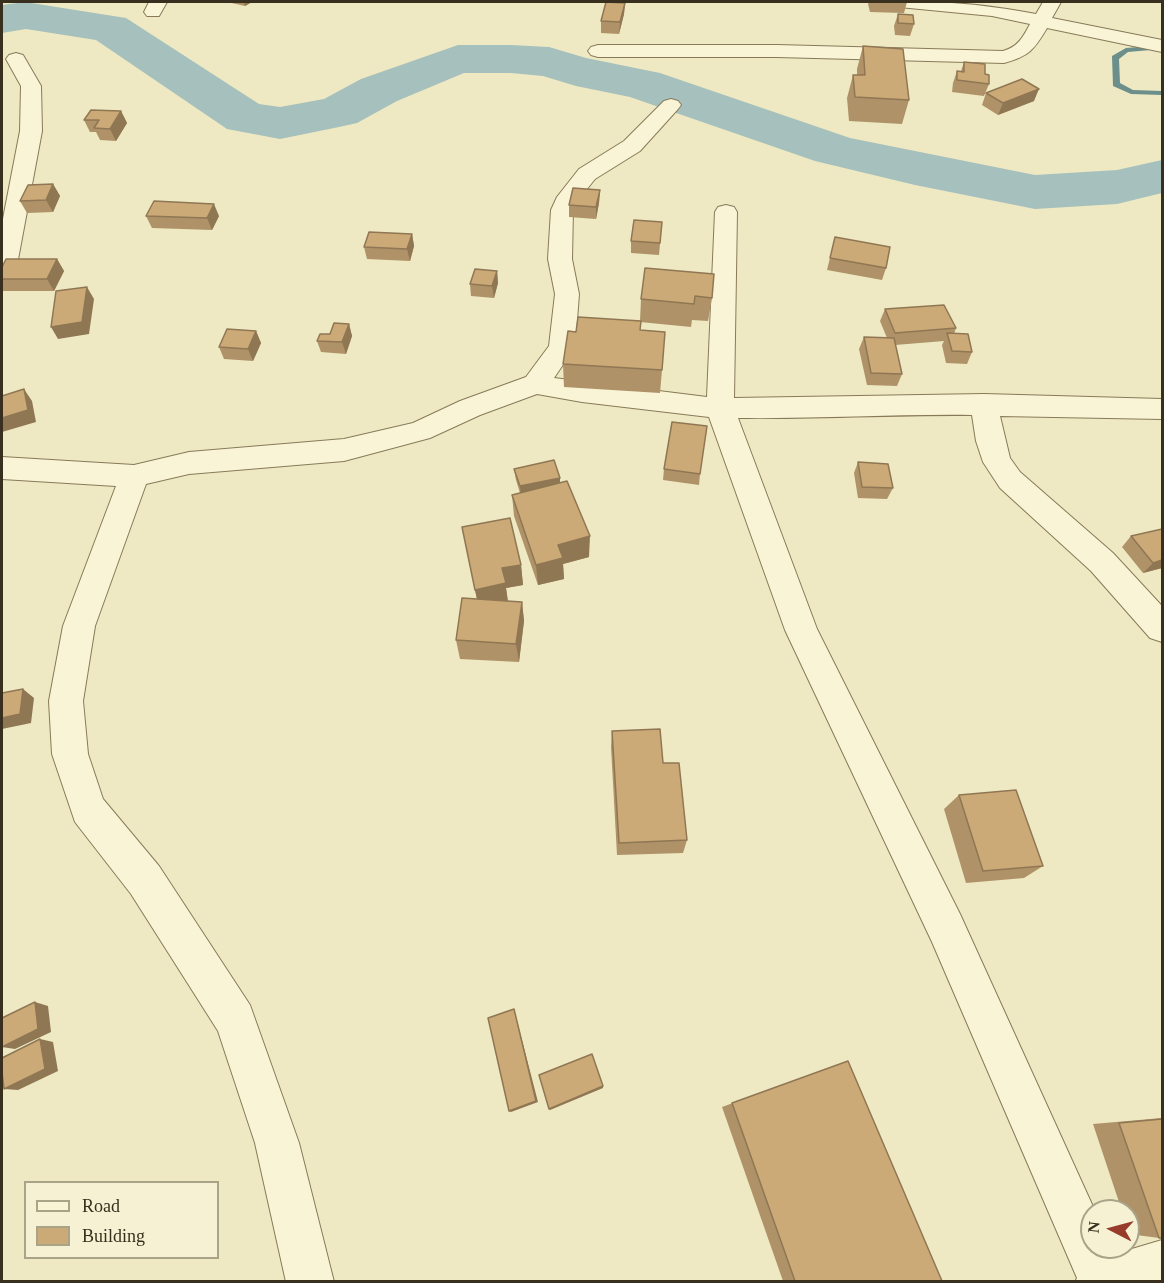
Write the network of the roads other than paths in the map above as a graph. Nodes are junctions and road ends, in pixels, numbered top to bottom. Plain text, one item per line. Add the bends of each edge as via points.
1 (899, 2) edge
2 (1052, 2) edge
3 (1039, 20) junction
4 (1162, 46) edge
5 (598, 51) dead end
6 (16, 59) dead end
7 (671, 105) dead end
8 (726, 212) dead end
9 (2, 281) edge
10 (537, 384) junction
11 (984, 404) junction
12 (720, 408) junction
13 (1162, 409) edge
14 (2, 468) edge
15 (134, 476) junction
16 (1162, 628) edge
17 (1162, 1264) edge
18 (310, 1281) edge
19 (1102, 1281) edge

1 - 3 street
2 - 3 street
3 - 4 street
3 - 5 street via 1028,44 1018,53 1004,57
6 - 9 street via 31,86 30,131
7 - 10 street via 632,146 588,174 568,197 561,223 560,259 567,294 562,346
8 - 12 street
10 - 12 street
10 - 15 street via 392,440 344,450 189,463
11 - 12 street
11 - 13 street
11 - 16 street via 997,462 1010,480 1102,562
12 - 19 street via 801,630 946,928
14 - 15 street
15 - 18 street via 79,626 66,701 70,754 88,809 146,880 235,1020 277,1143
17 - 19 street

